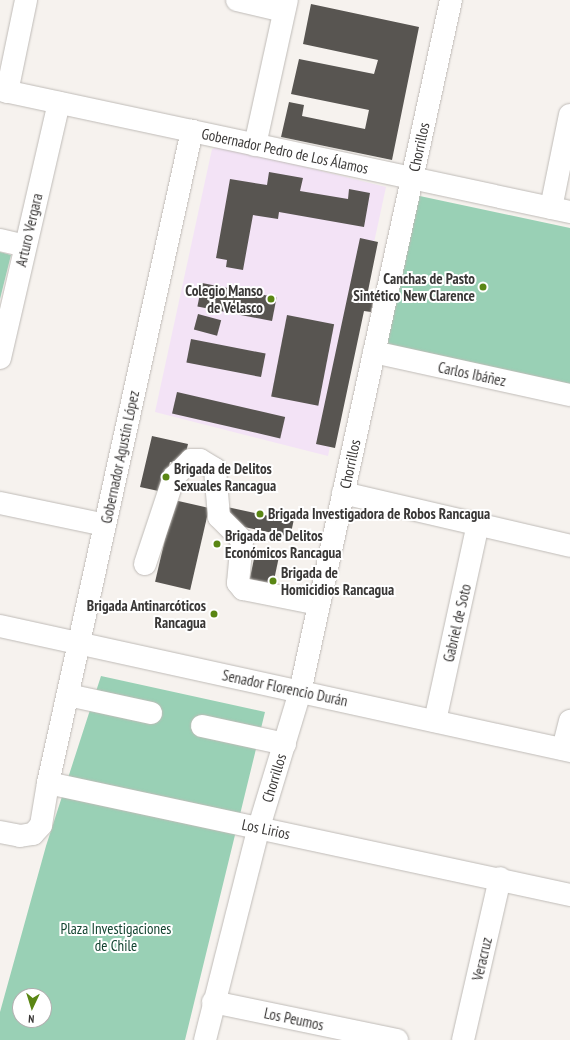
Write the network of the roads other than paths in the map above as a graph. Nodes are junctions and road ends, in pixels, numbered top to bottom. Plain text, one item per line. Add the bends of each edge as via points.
1 (26, 0) edge
2 (237, 0) edge
3 (451, 0) edge
4 (286, 5) edge
5 (4, 91) edge
6 (59, 103) junction
7 (570, 115) edge
8 (192, 131) junction
9 (255, 145) junction
10 (412, 178) junction
11 (561, 210) edge
12 (0, 240) edge
13 (25, 246) junction
14 (374, 352) junction
15 (0, 358) edge
16 (570, 395) edge
17 (343, 493) junction
18 (0, 504) edge
19 (478, 524) junction
20 (106, 525) junction
21 (570, 546) edge
22 (145, 564) dead end
23 (319, 604) junction
24 (0, 626) edge
25 (79, 643) junction
26 (300, 692) junction
27 (68, 695) junction
28 (151, 713) dead end
29 (435, 721) junction
30 (570, 721) edge
31 (202, 726) dead end
32 (285, 744) junction
33 (567, 750) edge
34 (48, 783) junction
35 (259, 827) junction
36 (0, 832) edge
37 (500, 878) junction
38 (570, 895) edge
39 (213, 1002) junction
40 (205, 1040) edge
41 (397, 1040) edge
42 (463, 1040) edge

1 - 5 street
2 - 4 street
3 - 10 street, Chorrillos
4 - 9 street
5 - 6 street, Gobernador Pedro de Los Álamos
6 - 8 street, Gobernador Pedro de Los Álamos
6 - 13 street, Arturo Vergara
7 - 11 street
8 - 9 street, Gobernador Pedro de Los Álamos
8 - 20 street, Gobernador Agustín López
9 - 10 street, Gobernador Pedro de Los Álamos
10 - 11 street, Gobernador Pedro de Los Álamos
10 - 14 street, Chorrillos
12 - 13 street
13 - 15 street, Arturo Vergara
14 - 16 street, Carlos Ibáñez
14 - 17 street, Chorrillos
17 - 19 street
17 - 23 street, Chorrillos
18 - 20 street
19 - 21 street
19 - 29 street, Gabriel de Soto
20 - 25 street, Gobernador Agustín López
22 - 23 street via 174,477 191,460 200,460 215,469 219,517 242,540 238,583 243,589
23 - 26 street, Chorrillos
24 - 25 street, Senador Florencio Durán
25 - 26 street, Senador Florencio Durán
25 - 27 street, Gobernador Agustín López
26 - 29 street, Senador Florencio Durán
26 - 32 street, Chorrillos
27 - 28 street
27 - 34 street, Gobernador Agustín López
29 - 33 street, Senador Florencio Durán
30 - 33 street
31 - 32 street
32 - 35 street, Chorrillos
34 - 35 street, Los Lirios
34 - 36 street via 41,825 33,834 20,836
35 - 37 street, Los Lirios
35 - 39 street, Chorrillos
37 - 38 street, Los Lirios
37 - 42 street, Veracruz
39 - 40 street, Chorrillos
39 - 41 street, Los Peumos

